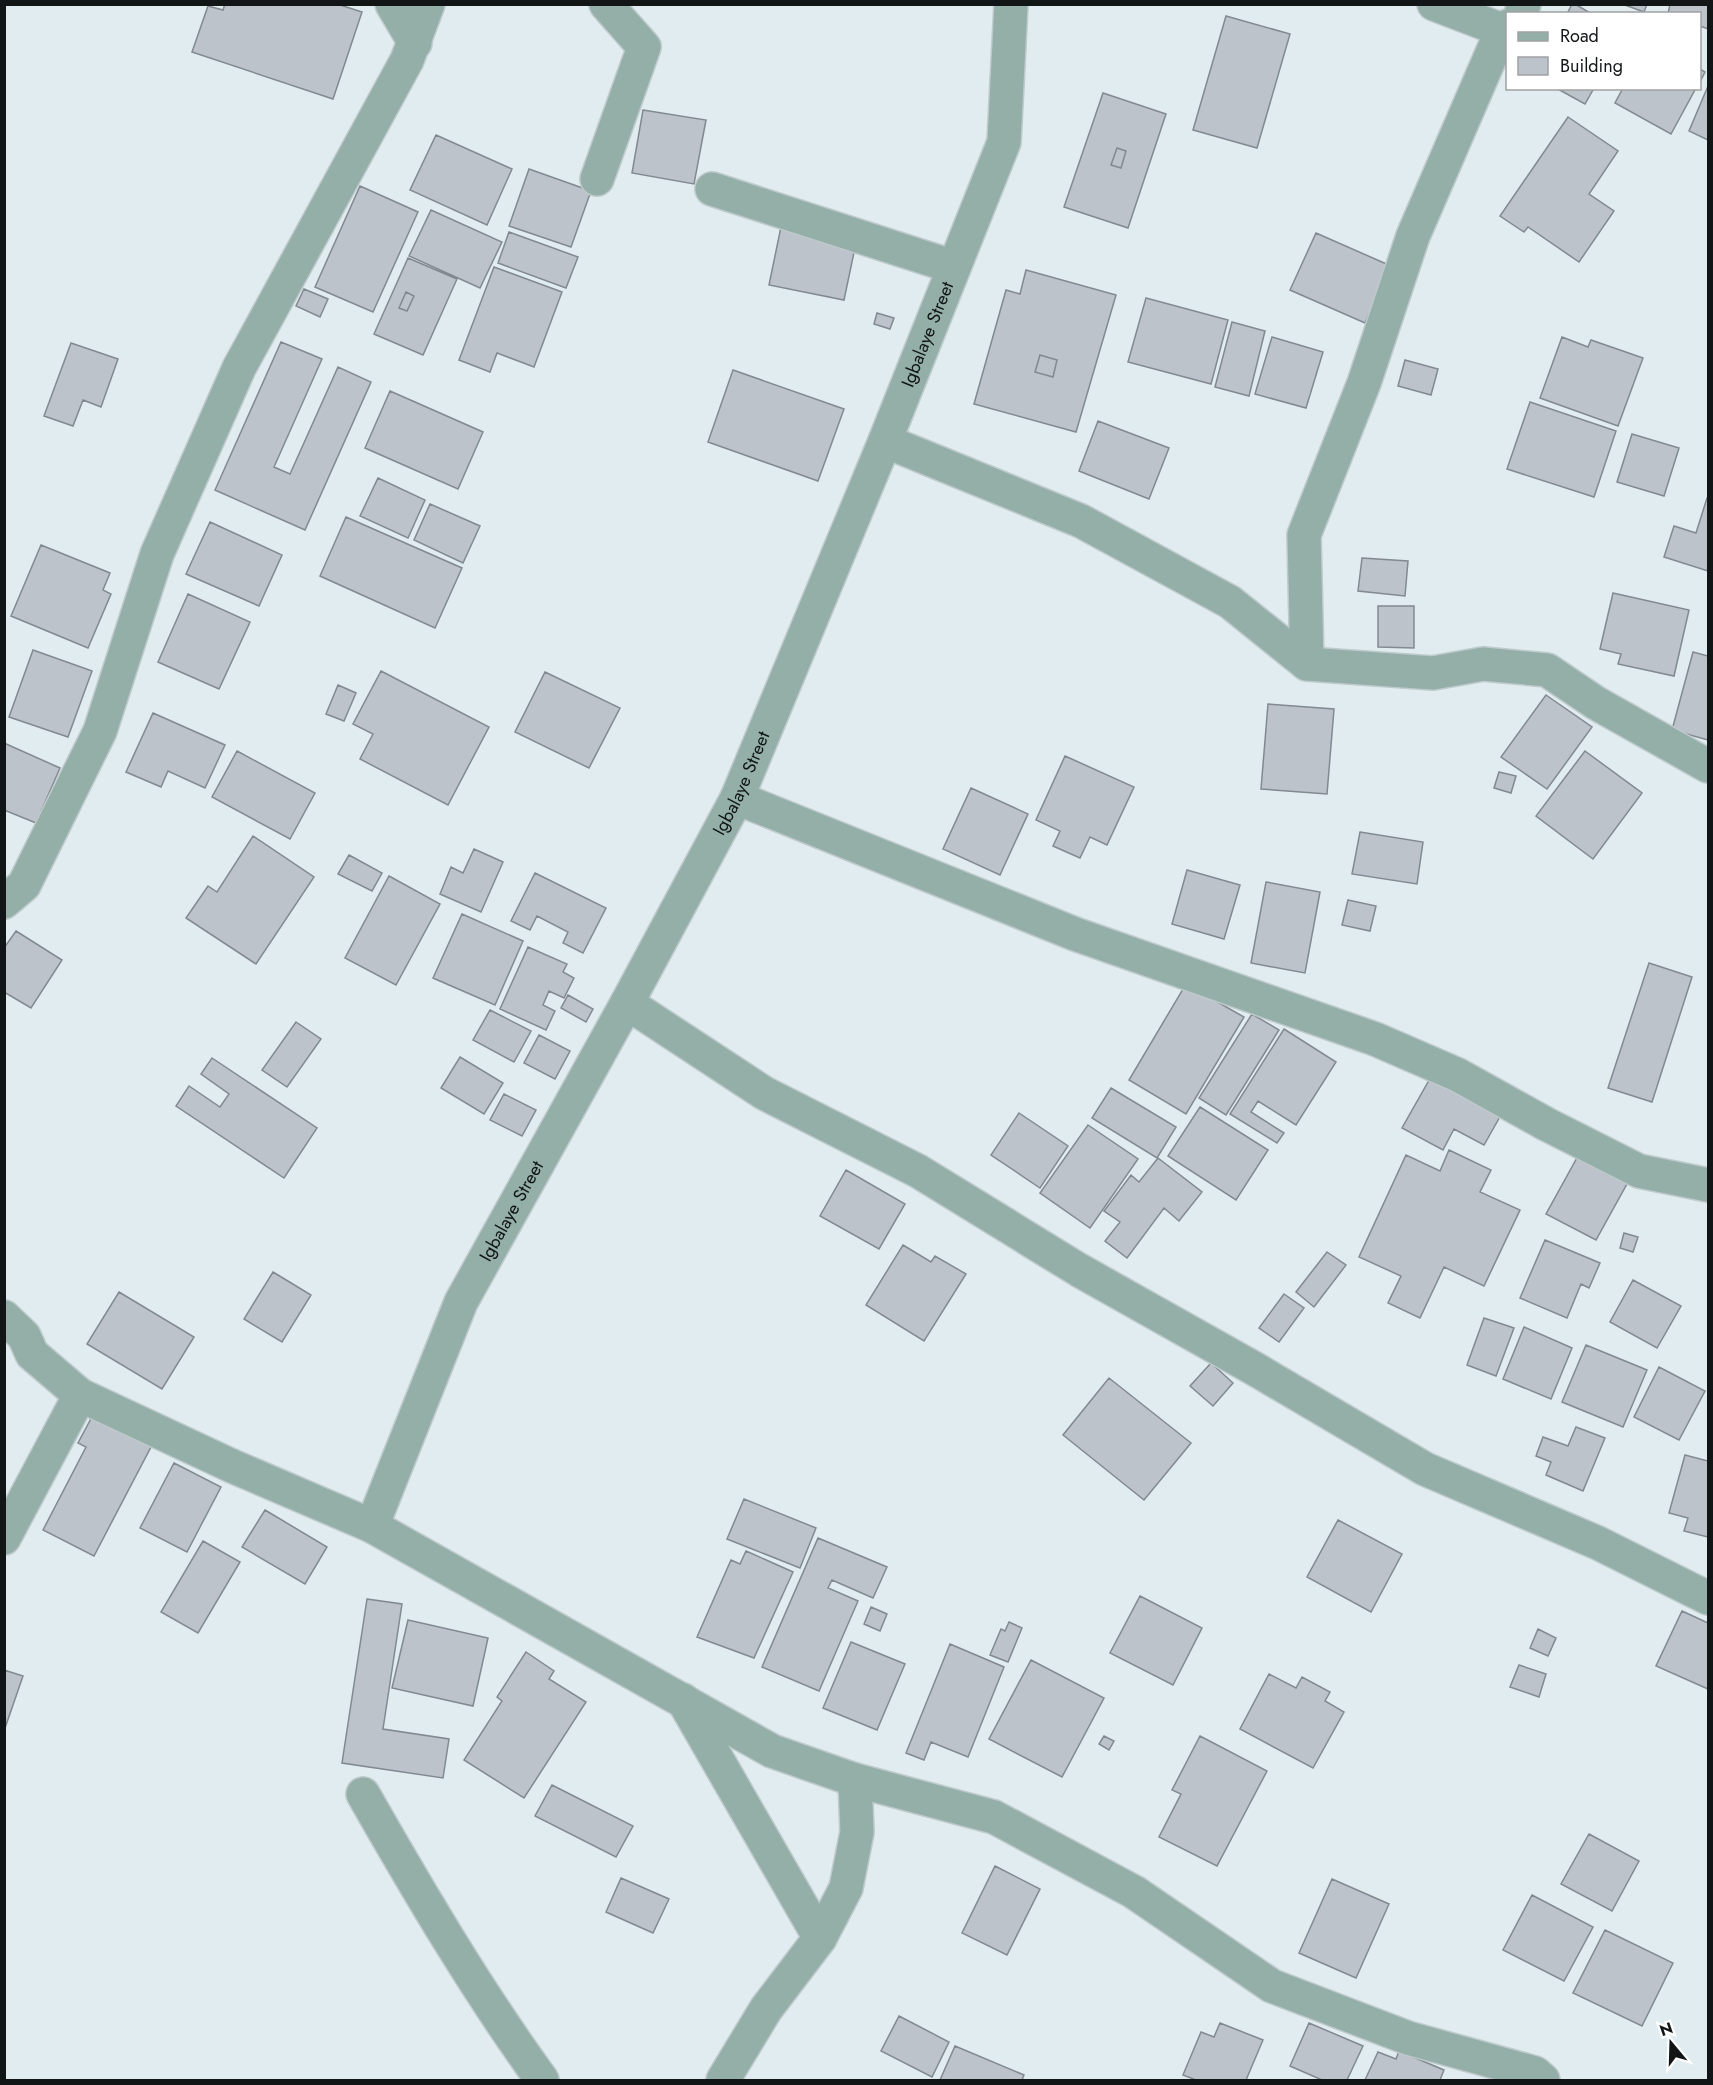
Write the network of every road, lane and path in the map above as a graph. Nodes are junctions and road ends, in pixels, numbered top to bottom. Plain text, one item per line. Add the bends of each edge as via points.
1 (392, 4) edge
2 (428, 4) edge
3 (606, 4) edge
4 (1011, 4) edge
5 (1434, 4) edge
6 (1506, 22) edge
7 (1506, 32) edge
8 (415, 42) junction
9 (597, 179) dead end
10 (712, 189) dead end
11 (954, 267) junction
12 (885, 441) junction
13 (1307, 664) junction
14 (1708, 766) edge
15 (736, 798) junction
16 (4, 902) edge
17 (627, 1003) junction
18 (1708, 1185) edge
19 (4, 1317) edge
20 (80, 1395) junction
21 (372, 1526) junction
22 (4, 1538) edge
23 (1708, 1598) edge
24 (682, 1700) junction
25 (855, 1780) junction
26 (363, 1794) dead end
27 (820, 1938) junction
28 (542, 2080) edge
29 (723, 2080) edge
30 (1543, 2080) edge

1 - 8 street
2 - 8 street
3 - 9 street via 644,47
4 - 11 street, Igbalaye Street via 1004,142
5 - 6 street
7 - 13 street via 1413,236 1364,382 1304,535
8 - 16 street via 239,368 157,554 100,731 24,885
10 - 11 street
11 - 12 street, Igbalaye Street
12 - 13 street via 1081,521 1230,602
12 - 15 street, Igbalaye Street
13 - 14 street via 1432,673 1483,664 1547,670 1596,703
15 - 17 street, Igbalaye Street
15 - 18 street via 1075,934 1375,1039 1458,1075 1639,1171
17 - 21 street, Igbalaye Street via 461,1302
17 - 23 street via 764,1093 918,1171 1079,1270 1425,1469 1598,1543
19 - 20 street via 24,1336 32,1354
20 - 21 street
20 - 22 street
21 - 24 street
24 - 25 street via 772,1751
24 - 27 street
25 - 27 street via 857,1832 846,1888
25 - 30 street via 994,1817 1134,1892 1272,1986 1407,2038 1535,2073
26 - 28 street via 437,1923
27 - 29 street via 766,2009

